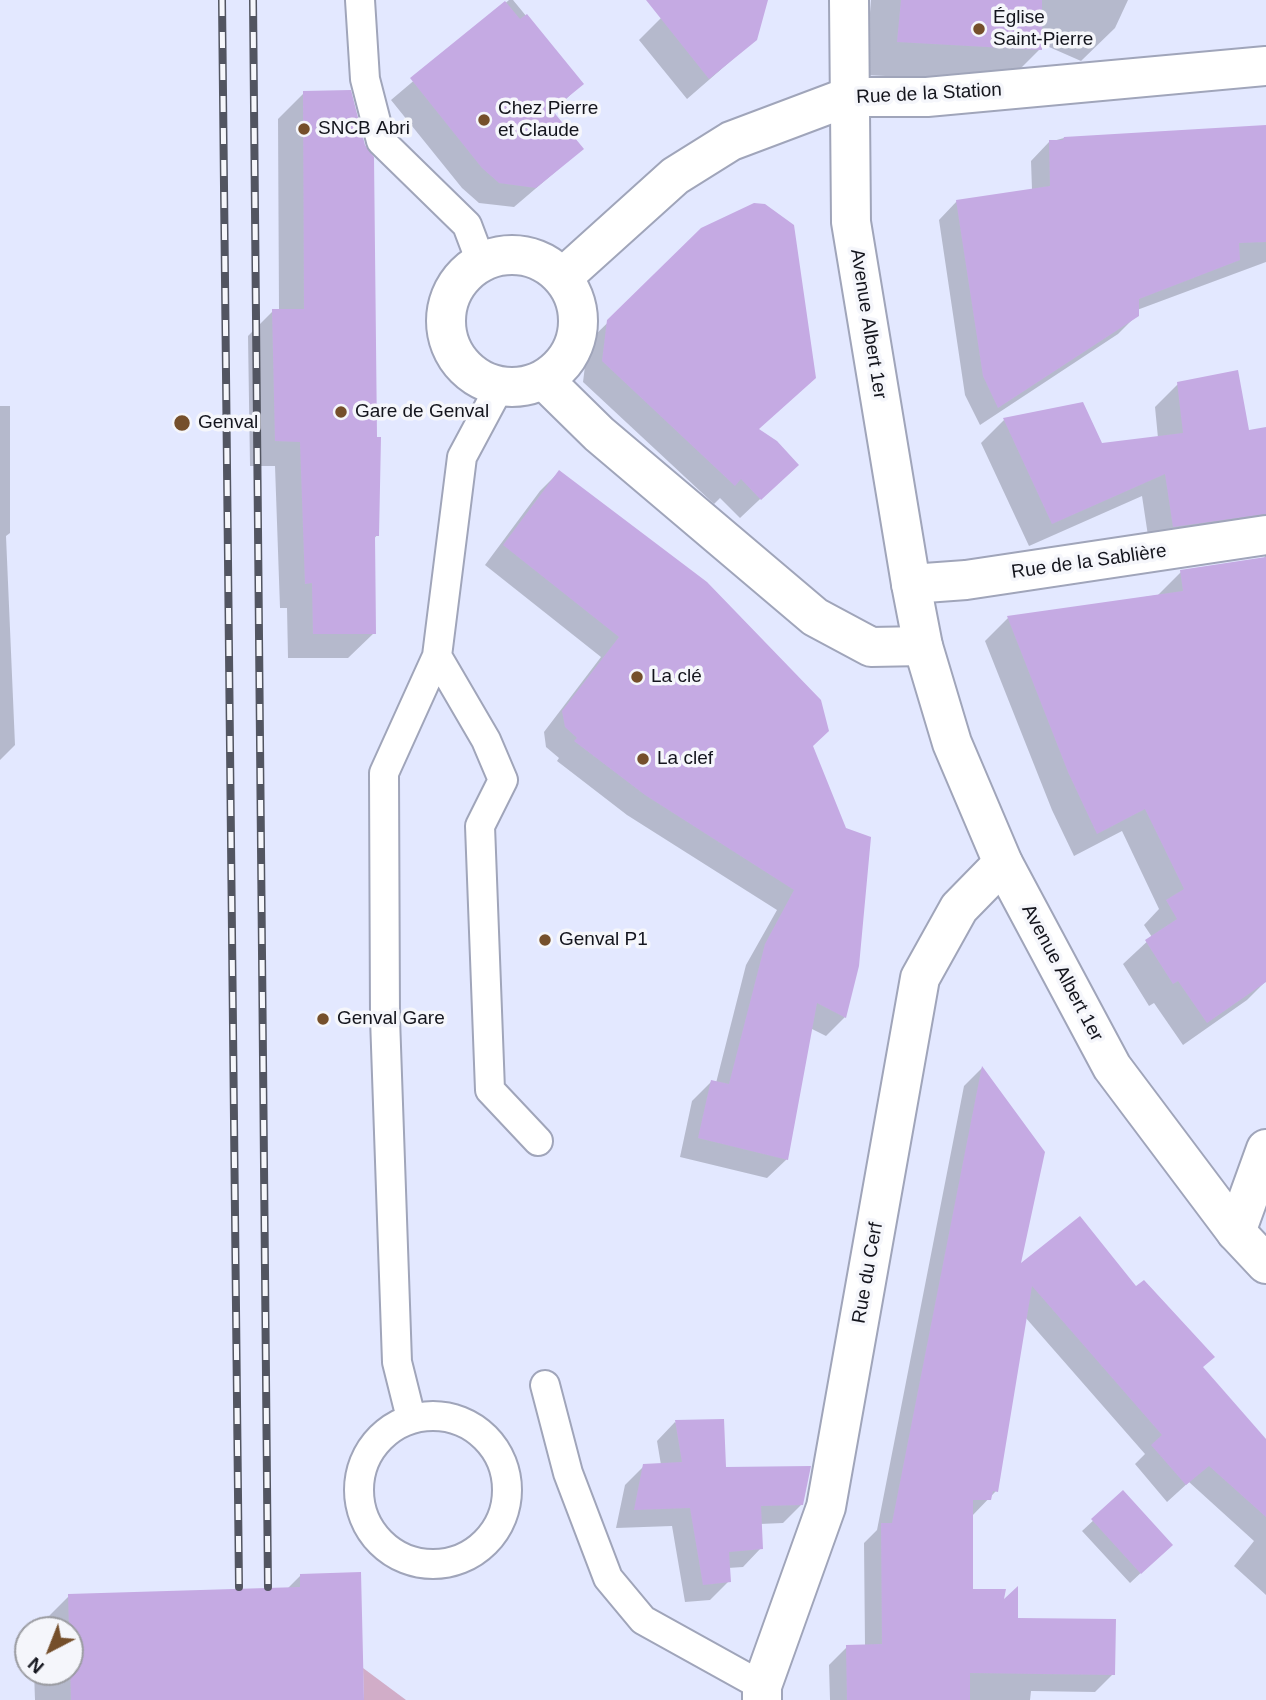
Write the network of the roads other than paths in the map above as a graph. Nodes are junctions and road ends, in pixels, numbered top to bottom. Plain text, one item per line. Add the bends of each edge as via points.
1 (360, 0) edge
2 (849, 0) edge
3 (1266, 66) edge
4 (848, 97) junction
5 (481, 262) junction
6 (563, 277) junction
7 (544, 380) junction
8 (500, 386) junction
9 (1266, 535) edge
10 (911, 584) junction
11 (923, 646) junction
12 (437, 656) junction
13 (1003, 863) junction
14 (538, 1141) dead end
15 (1266, 1149) edge
16 (1236, 1233) junction
17 (1266, 1264) edge
18 (545, 1385) dead end
19 (411, 1418) junction
20 (762, 1693) edge

1 - 5 lane via 365,79 381,141 467,225
2 - 4 street, Avenue Albert 1er
3 - 4 street, Rue de la Station via 927,97
4 - 6 street, Rue de la Station via 731,141 675,176
4 - 10 street, Avenue Albert 1er via 850,222
5 - 6 street via 502,255 524,256
5 - 8 street via 463,276 451,294 447,337 456,358 471,373
6 - 7 street via 575,298 577,339 563,365
7 - 8 street via 526,387
7 - 11 street via 599,434 815,617 872,647
8 - 12 lane via 462,457
9 - 10 street, Rue de la Sablière via 966,580
10 - 11 street, Avenue Albert 1er
11 - 13 street, Avenue Albert 1er via 952,743
12 - 14 lane via 486,740 503,780 480,826 490,1090
12 - 19 lane via 384,773 385,1018 397,1362
13 - 16 street, Avenue Albert 1er via 1112,1067
13 - 20 street, Rue du Cerf via 959,908 920,978 826,1507
15 - 16 street
16 - 17 street, Avenue Albert 1er
18 - 20 lane via 568,1473 608,1578 643,1620
19 - 19 lane via 389,1429 372,1446 362,1467 363,1514 374,1535 391,1552 412,1562 436,1565 459,1560 481,1548 498,1528 507,1504 507,1478 499,1454 483,1434 461,1420 436,1415

